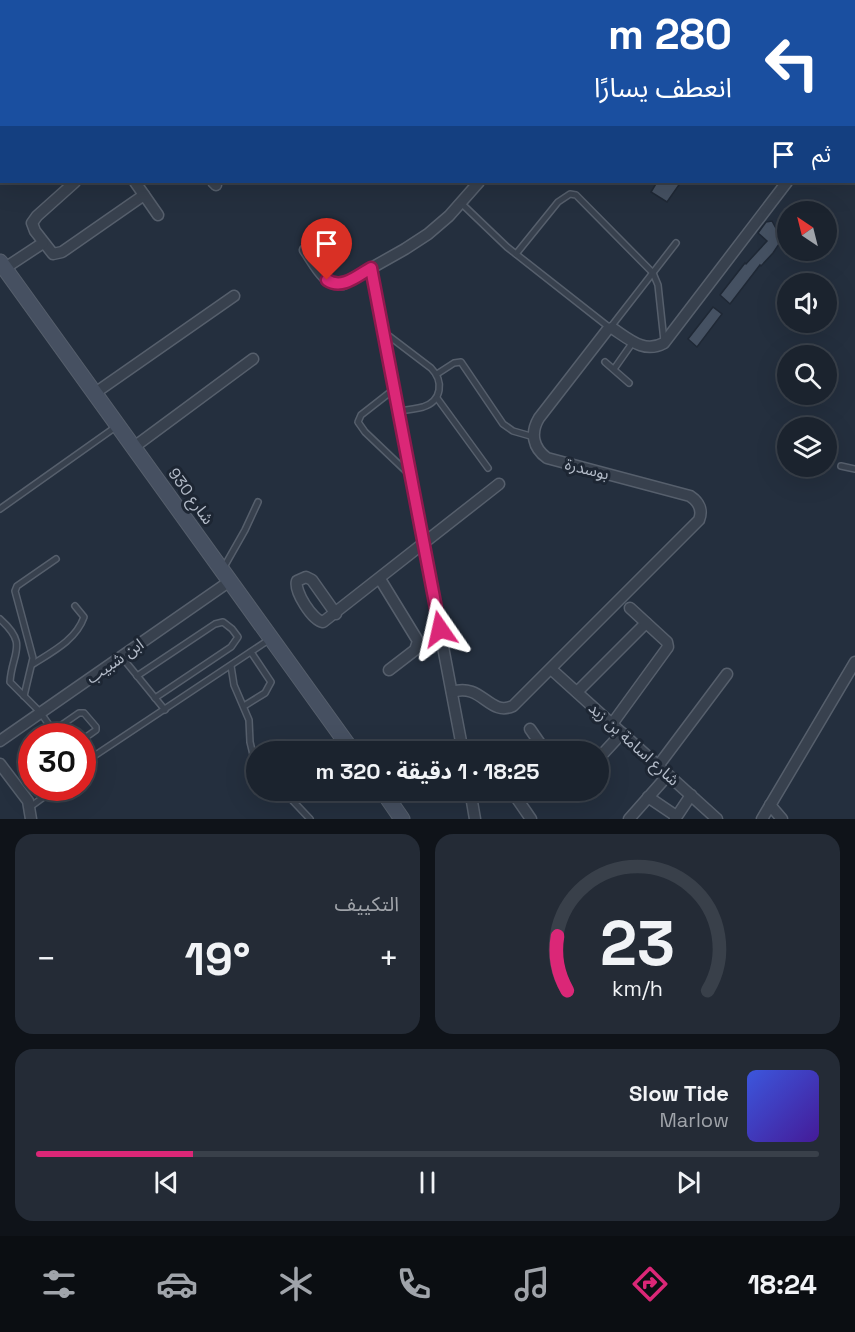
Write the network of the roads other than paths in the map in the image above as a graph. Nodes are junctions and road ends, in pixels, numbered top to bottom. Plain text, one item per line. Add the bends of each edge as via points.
1 (74, 183) edge
2 (136, 183) edge
3 (478, 183) edge
4 (786, 183) edge
5 (144, 195) junction
6 (461, 203) junction
7 (158, 215) dead end
8 (43, 243) junction
9 (676, 243) dead end
10 (305, 250) dead end
11 (516, 254) junction
12 (2, 265) edge
13 (371, 268) junction
14 (653, 273) junction
15 (234, 296) dead end
16 (610, 328) junction
17 (384, 332) junction
18 (633, 342) junction
19 (664, 343) junction
20 (253, 359) dead end
21 (605, 362) dead end
22 (614, 369) junction
23 (437, 374) junction
24 (629, 383) dead end
25 (394, 389) junction
26 (95, 393) junction
27 (437, 398) junction
28 (399, 411) junction
29 (118, 425) junction
30 (534, 437) junction
31 (134, 447) junction
32 (841, 466) dead end
33 (488, 468) dead end
34 (855, 469) edge
35 (410, 474) junction
36 (499, 484) dead end
37 (258, 502) dead end
38 (0, 509) edge
39 (423, 545) junction
40 (56, 559) dead end
41 (226, 575) junction
42 (380, 579) junction
43 (75, 606) dead end
44 (630, 608) dead end
45 (336, 614) dead end
46 (0, 619) edge
47 (646, 623) junction
48 (272, 638) junction
49 (251, 652) junction
50 (121, 656) junction
51 (855, 662) edge
52 (33, 664) junction
53 (231, 666) junction
54 (551, 669) junction
55 (389, 670) dead end
56 (727, 674) dead end
57 (137, 676) junction
58 (452, 692) junction
59 (576, 692) junction
60 (24, 696) junction
61 (155, 698) junction
62 (244, 706) junction
63 (165, 710) junction
64 (40, 712) junction
65 (48, 723) edge
66 (65, 723) edge
67 (93, 723) edge
68 (612, 724) junction
69 (530, 729) dead end
70 (622, 733) junction
71 (0, 741) edge
72 (251, 741) edge
73 (345, 741) edge
74 (461, 741) edge
75 (538, 741) edge
76 (609, 747) edge
77 (96, 755) edge
78 (0, 764) edge
79 (658, 766) junction
80 (668, 775) junction
81 (691, 795) junction
82 (648, 797) junction
83 (38, 801) edge
84 (293, 801) edge
85 (389, 801) edge
86 (472, 801) edge
87 (519, 801) edge
88 (770, 805) junction
89 (30, 807) junction
90 (675, 818) edge
91 (31, 819) edge
92 (310, 819) edge
93 (402, 819) edge
94 (475, 819) edge
95 (531, 819) edge
96 (629, 819) edge
97 (717, 819) edge
98 (762, 819) edge
99 (782, 819) edge

1 - 8 street via 34,219 33,228
2 - 5 street
3 - 6 street
4 - 19 street
5 - 7 street
5 - 8 street via 59,254 53,254
6 - 11 lane
6 - 13 street via 428,234
8 - 12 street
9 - 14 lane
10 - 13 street via 327,280 335,284 343,284
11 - 14 lane via 558,202 570,194 582,200
11 - 16 lane
12 - 26 street, شارع 930
13 - 17 street
14 - 16 lane
14 - 19 lane via 658,285
15 - 26 street
16 - 18 street
16 - 30 street via 539,418
17 - 23 lane
17 - 25 street
18 - 19 street via 651,347
18 - 22 lane
20 - 31 street
21 - 22 lane
22 - 24 lane
23 - 27 lane
23 - 30 lane via 461,362 503,424
25 - 28 street
25 - 35 lane via 361,415 358,422
26 - 29 street, شارع 930
27 - 28 lane via 423,407
27 - 33 lane
28 - 35 street
29 - 31 street, شارع 930
29 - 38 lane
30 - 54 street, بوسدرة via 539,451 547,458 690,496 698,502 701,514 694,526
31 - 41 street, شارع 930
32 - 34 lane
35 - 39 street
36 - 39 street
37 - 41 lane
39 - 42 street
39 - 58 street
40 - 52 lane via 15,591
41 - 48 street, شارع 930
41 - 50 street, ابن شبيب
42 - 45 street
42 - 55 street via 418,641 415,650
43 - 52 lane via 84,617 77,630
44 - 47 street
46 - 60 lane via 18,645 10,682
47 - 59 street
47 - 68 street via 668,647
48 - 49 lane
48 - 73 street, شارع 930
49 - 53 lane
49 - 62 lane via 271,682 265,693
50 - 57 lane
50 - 64 street, ابن شبيب
51 - 88 street
52 - 60 lane
53 - 62 lane via 234,685
53 - 63 lane
54 - 58 street, بوسدرة via 510,708 498,707 469,690
54 - 59 street, شارع اسامة بن زيد
56 - 79 street
57 - 61 lane
57 - 61 lane via 215,624 223,622 232,629 238,637 231,647
58 - 74 street
59 - 68 street, شارع اسامة بن زيد
60 - 64 lane
61 - 63 lane
62 - 72 lane
63 - 77 lane
64 - 65 lane
64 - 71 street, ابن شبيب
66 - 67 lane via 79,713
68 - 70 street, شارع اسامة بن زيد
69 - 75 street
70 - 76 street
70 - 79 street, شارع اسامة بن زيد
78 - 89 street
79 - 80 street, شارع اسامة بن زيد
80 - 81 street, شارع اسامة بن زيد
80 - 82 street
81 - 90 street
81 - 97 street, شارع اسامة بن زيد
82 - 90 street
82 - 96 street
83 - 89 lane
84 - 92 lane
85 - 93 street
86 - 94 street
87 - 95 street
88 - 98 street
88 - 99 street
89 - 91 street

